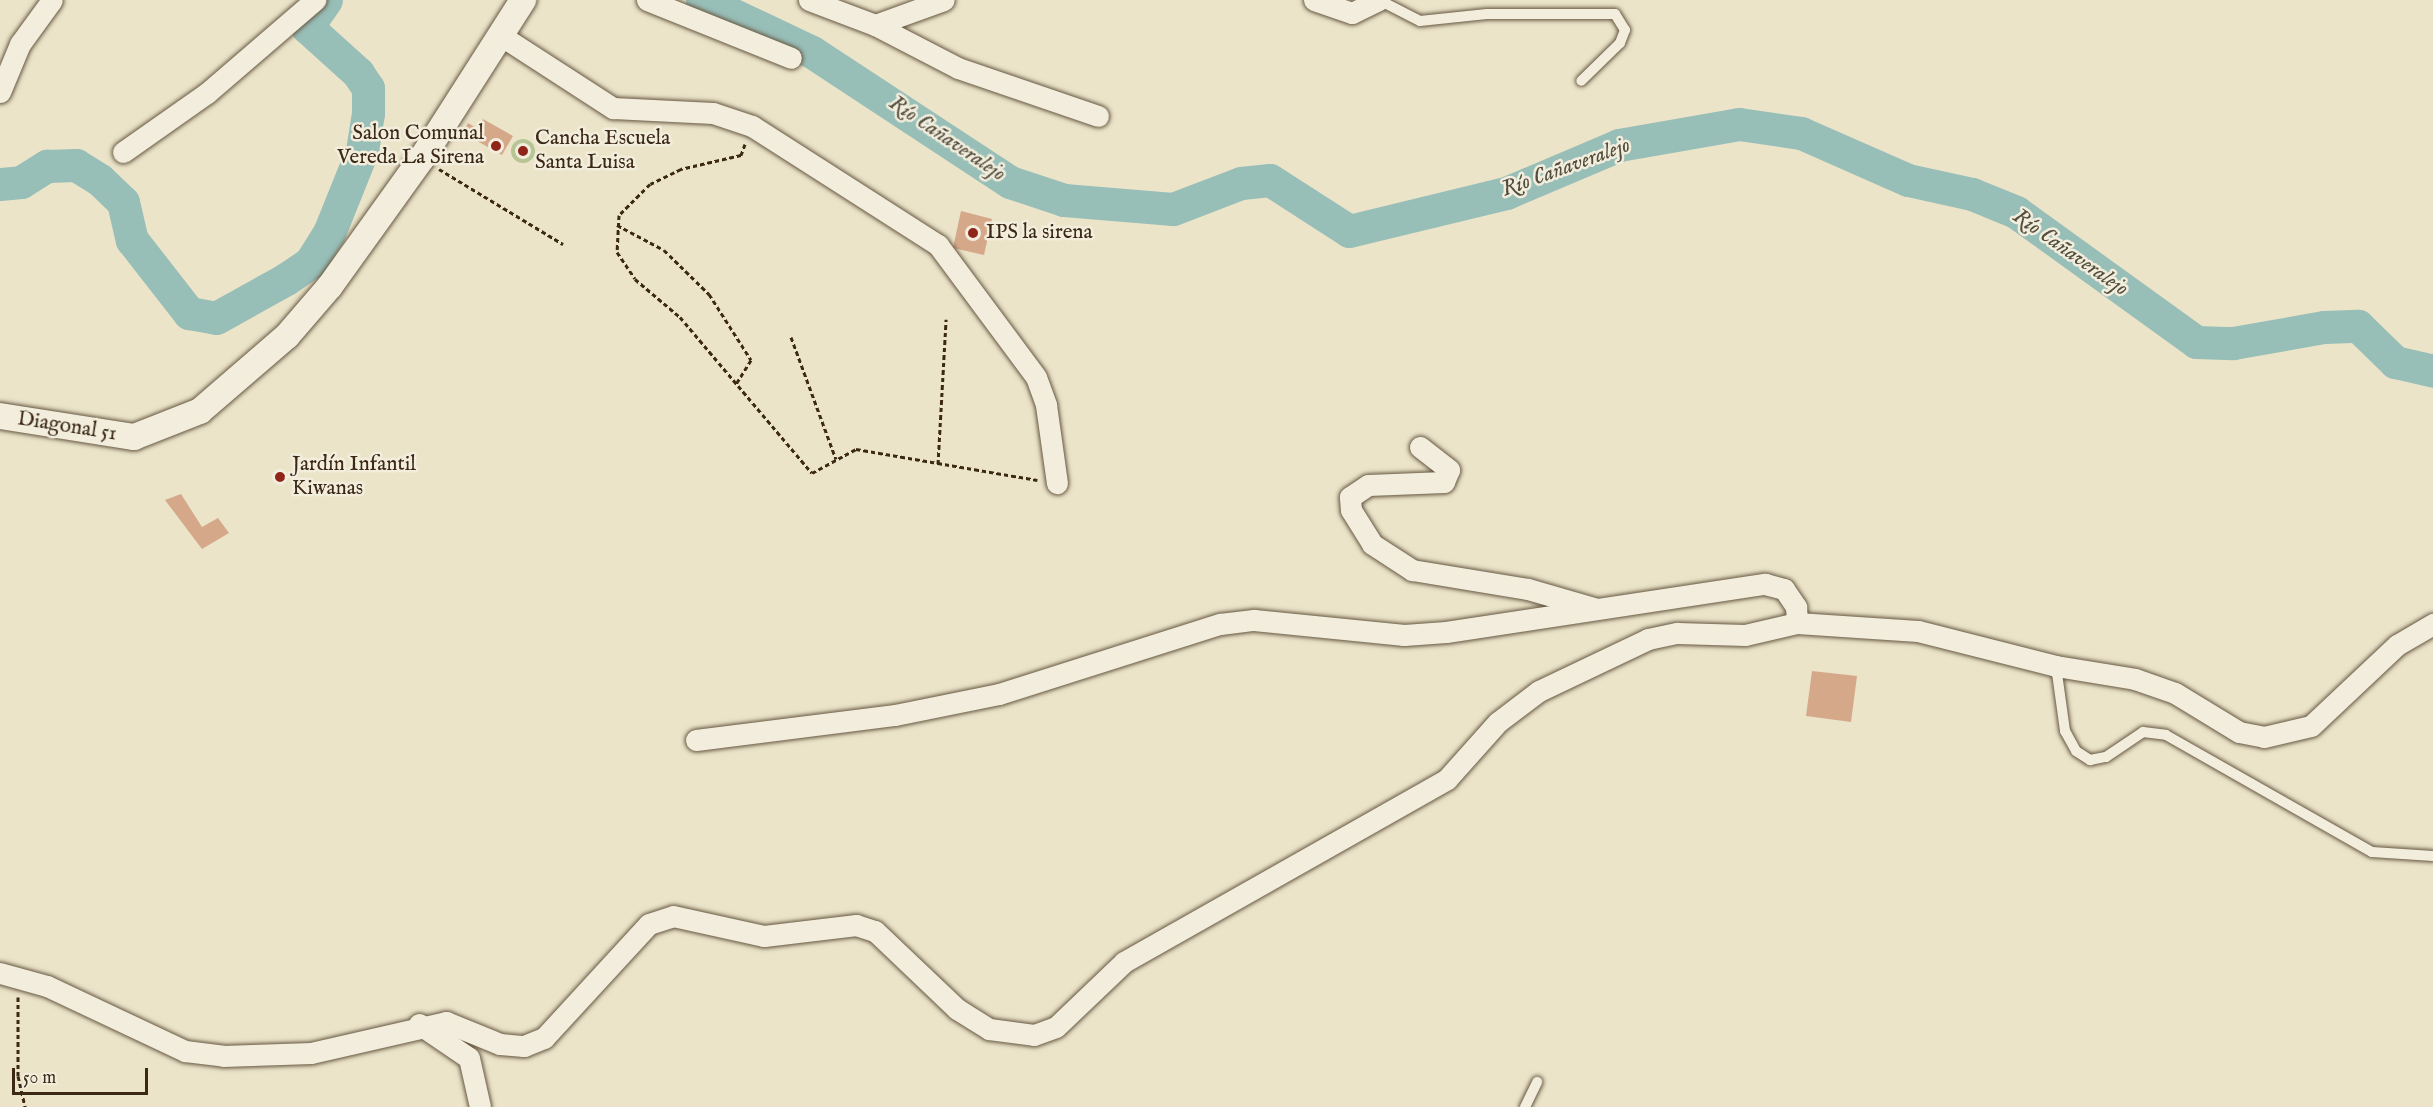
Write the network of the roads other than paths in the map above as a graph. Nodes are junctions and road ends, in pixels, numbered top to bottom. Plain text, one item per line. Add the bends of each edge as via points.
1 (52, 0) edge
2 (315, 0) edge
3 (522, 0) edge
4 (647, 0) edge
5 (809, 0) edge
6 (944, 0) edge
7 (1314, 0) edge
8 (1379, 0) edge
9 (833, 4) edge
10 (875, 25) junction
11 (500, 35) junction
12 (791, 58) dead end
13 (1581, 81) dead end
14 (0, 92) edge
15 (1098, 116) dead end
16 (123, 152) dead end
17 (0, 416) edge
18 (1420, 447) dead end
19 (1057, 483) road end
20 (1598, 609) junction
21 (1797, 623) junction
22 (2433, 624) edge
23 (2056, 666) junction
24 (696, 740) dead end
25 (2433, 856) edge
26 (9, 974) edge
27 (419, 1024) junction
28 (1537, 1082) dead end
29 (480, 1107) edge
30 (1525, 1107) edge

1 - 14 street via 20,44
2 - 16 street via 207,93
3 - 11 street
4 - 12 street
5 - 9 street
6 - 10 street
7 - 8 street via 1352,13
8 - 13 lane via 1420,21 1487,14 1615,14 1624,30 1620,43
9 - 10 street
10 - 15 street via 958,68
11 - 17 street, Diagonal 51 via 422,158 287,336 200,411 134,437
11 - 19 street via 613,108 713,113 752,126 938,245 1036,377 1046,405
18 - 20 street via 1449,470 1444,482 1368,485 1350,496 1354,517 1372,544 1412,570 1528,589
20 - 21 street via 1765,584 1784,589 1796,607
20 - 24 street via 1404,635 1254,620 1220,624 999,694 895,715
21 - 23 street via 1918,631
21 - 27 street via 1745,635 1677,633 1648,639 1539,691 1498,723 1447,779 1124,962 1056,1027 1034,1035 989,1029 957,1009 875,931 856,925 764,936 673,916 649,924 629,941 544,1038 524,1046 500,1044 446,1022
22 - 23 street via 2397,645 2311,726 2264,737 2239,732 2175,693 2135,679
23 - 25 lane via 2065,731 2076,751 2090,760 2106,757 2143,732 2166,735 2372,852
26 - 27 street via 185,1051 223,1056 311,1053
27 - 29 street via 469,1058
28 - 30 lane

